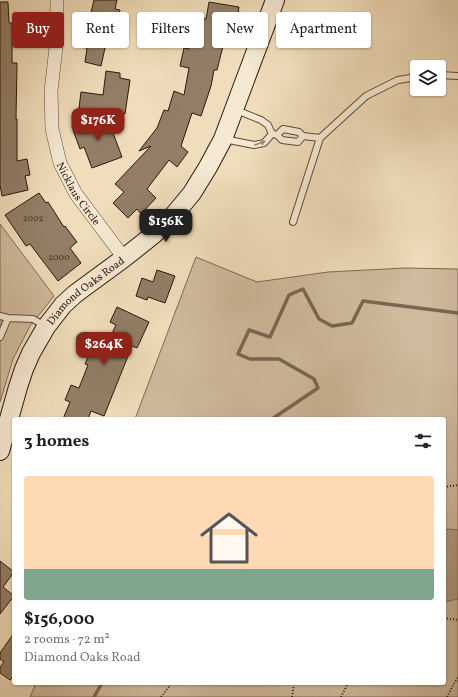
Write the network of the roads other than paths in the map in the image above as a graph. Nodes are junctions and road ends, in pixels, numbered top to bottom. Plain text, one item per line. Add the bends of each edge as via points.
1 (58, 0) edge
2 (275, 0) edge
3 (446, 75) edge
4 (458, 76) edge
5 (410, 78) edge
6 (234, 109) junction
7 (274, 134) junction
8 (304, 136) junction
9 (223, 138) junction
10 (320, 138) junction
11 (293, 222) dead end
12 (124, 258) junction
13 (0, 316) edge
14 (8, 318) junction
15 (46, 327) junction
16 (0, 337) edge
17 (0, 451) edge

1 - 12 street, Nicklaus Circle via 51,91 52,129 60,163 76,194
2 - 6 street, Diamond Oaks Road
3 - 4 lane
5 - 10 lane via 398,80 366,96
6 - 7 lane via 261,120
6 - 9 street, Diamond Oaks Road
7 - 8 lane via 283,129 299,132
7 - 8 lane via 282,140 298,142
9 -> 7 lane via 254,145 264,143
8 - 10 lane
9 - 12 street, Diamond Oaks Road via 192,193 173,216
10 - 11 lane
12 - 15 street, Diamond Oaks Road via 75,294
13 - 14 lane
14 - 15 lane via 33,319
14 - 16 lane
15 - 17 street, Diamond Oaks Road via 24,369

